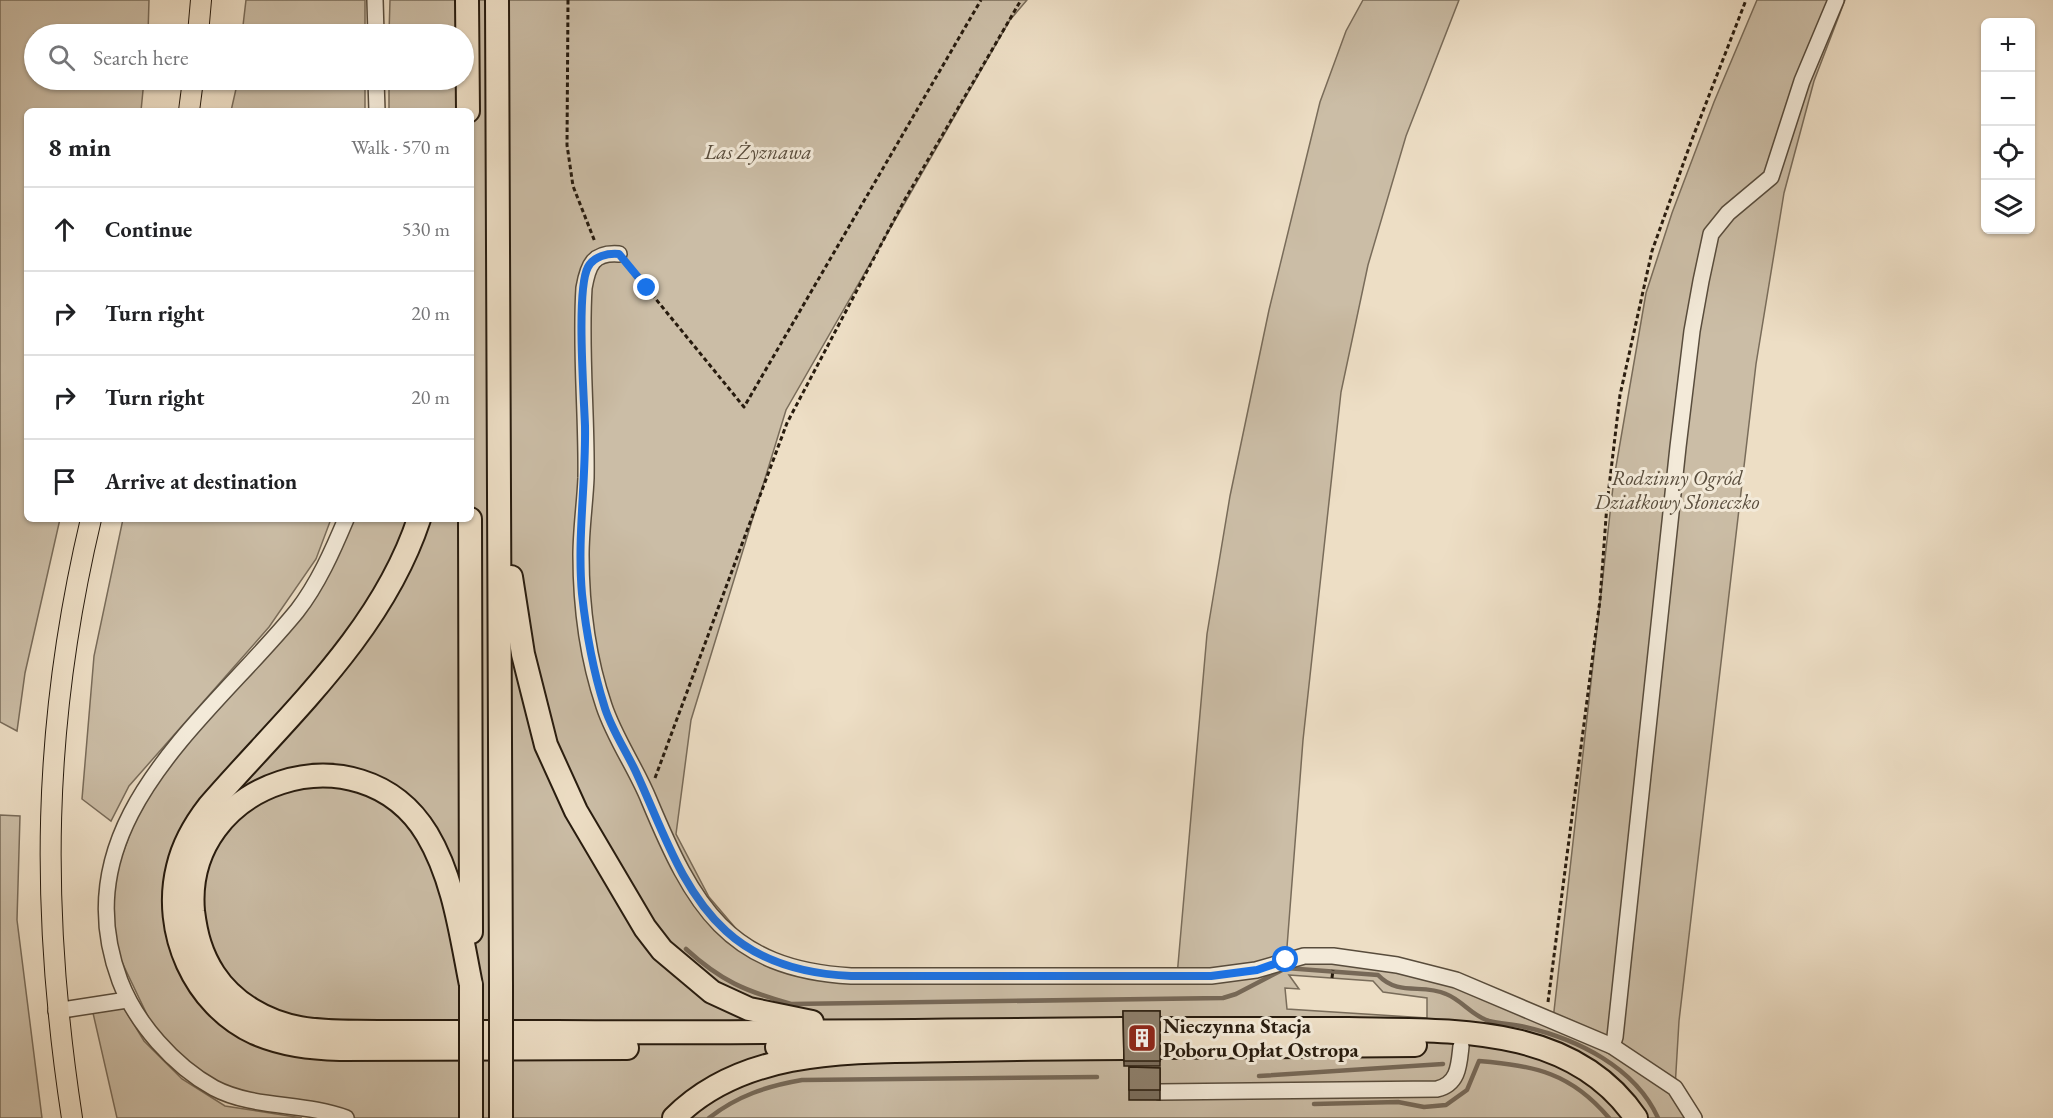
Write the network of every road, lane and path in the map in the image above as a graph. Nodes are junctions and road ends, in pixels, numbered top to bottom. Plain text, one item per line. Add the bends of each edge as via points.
1 (201, 0) edge
2 (375, 0) edge
3 (467, 0) edge
4 (497, 0) edge
5 (568, 0) edge
6 (981, 0) edge
7 (1022, 0) edge
8 (1746, 0) edge
9 (1836, 0) edge
10 (199, 24) edge
11 (376, 24) edge
12 (467, 24) edge
13 (192, 90) edge
14 (376, 90) edge
15 (468, 90) edge
16 (189, 108) edge
17 (376, 108) edge
18 (468, 108) edge
19 (619, 254) joint
20 (596, 259) junction
21 (500, 501) junction
22 (90, 522) edge
23 (345, 522) edge
24 (417, 522) edge
25 (470, 522) edge
26 (648, 797) junction
27 (471, 985) junction
28 (127, 1000) junction
29 (56, 1011) junction
30 (1545, 1018) junction
31 (860, 1030) junction
32 (1461, 1046) junction
33 (1612, 1046) junction
34 (1543, 1048) junction
35 (848, 1052) junction
36 (1160, 1092) edge
37 (471, 1108) edge
38 (501, 1108) edge
39 (72, 1118) edge
40 (346, 1118) edge
41 (674, 1118) edge
42 (1636, 1118) edge
43 (1694, 1118) edge

1 - 10 main road
2 - 11 lane
3 - 12 highway
4 - 21 highway
5 - 20 path via 567,145 573,186 594,235
6 - 19 path via 744,406
7 - 26 path via 904,201 788,423
8 - 30 path via 1652,251 1620,394 1606,504 1600,600
9 - 33 lane via 1802,81 1771,177 1728,213 1711,234 1692,331
13 - 16 main road
14 - 17 lane
15 - 18 highway
19 - 20 lane via 607,253
20 - 26 lane via 588,268 582,311 586,478 582,594 604,707
21 - 31 highway via 523,654 546,745 576,810 645,928 694,980 729,1001 749,1009
21 - 38 highway, bridge
22 - 29 main road via 64,658 52,776 50,910
23 - 28 lane via 314,586 283,627 161,765 138,798 117,842 108,879 106,923 112,960
24 - 35 highway via 393,578 368,620 317,686 209,806 187,843 175,880 175,920 186,961 205,993 254,1032 309,1048 805,1047
25 - 27 highway
26 - 30 lane via 684,879 708,912 740,943 790,968 884,978 1211,976 1257,970 1304,956 1333,956 1398,965 1456,981
27 - 31 highway via 455,907 428,836 398,802 378,789 317,776 275,783 240,802 225,816 201,854 192,893 195,930 208,964 240,1002 288,1025 320,1031 421,1032
27 - 37 highway, bridge
28 - 29 lane
28 - 40 lane via 164,1048 193,1075 216,1089 239,1098
29 - 39 main road
30 - 33 lane
31 - 35 highway via 1124,1039
32 - 34 highway
32 - 34 highway via 1160,1038 1440,1032 1504,1037
32 - 36 lane via 1456,1076 1450,1084 1437,1089
33 - 43 lane via 1675,1089
34 - 42 highway via 1601,1078
35 - 41 highway via 780,1063 735,1077 711,1089

